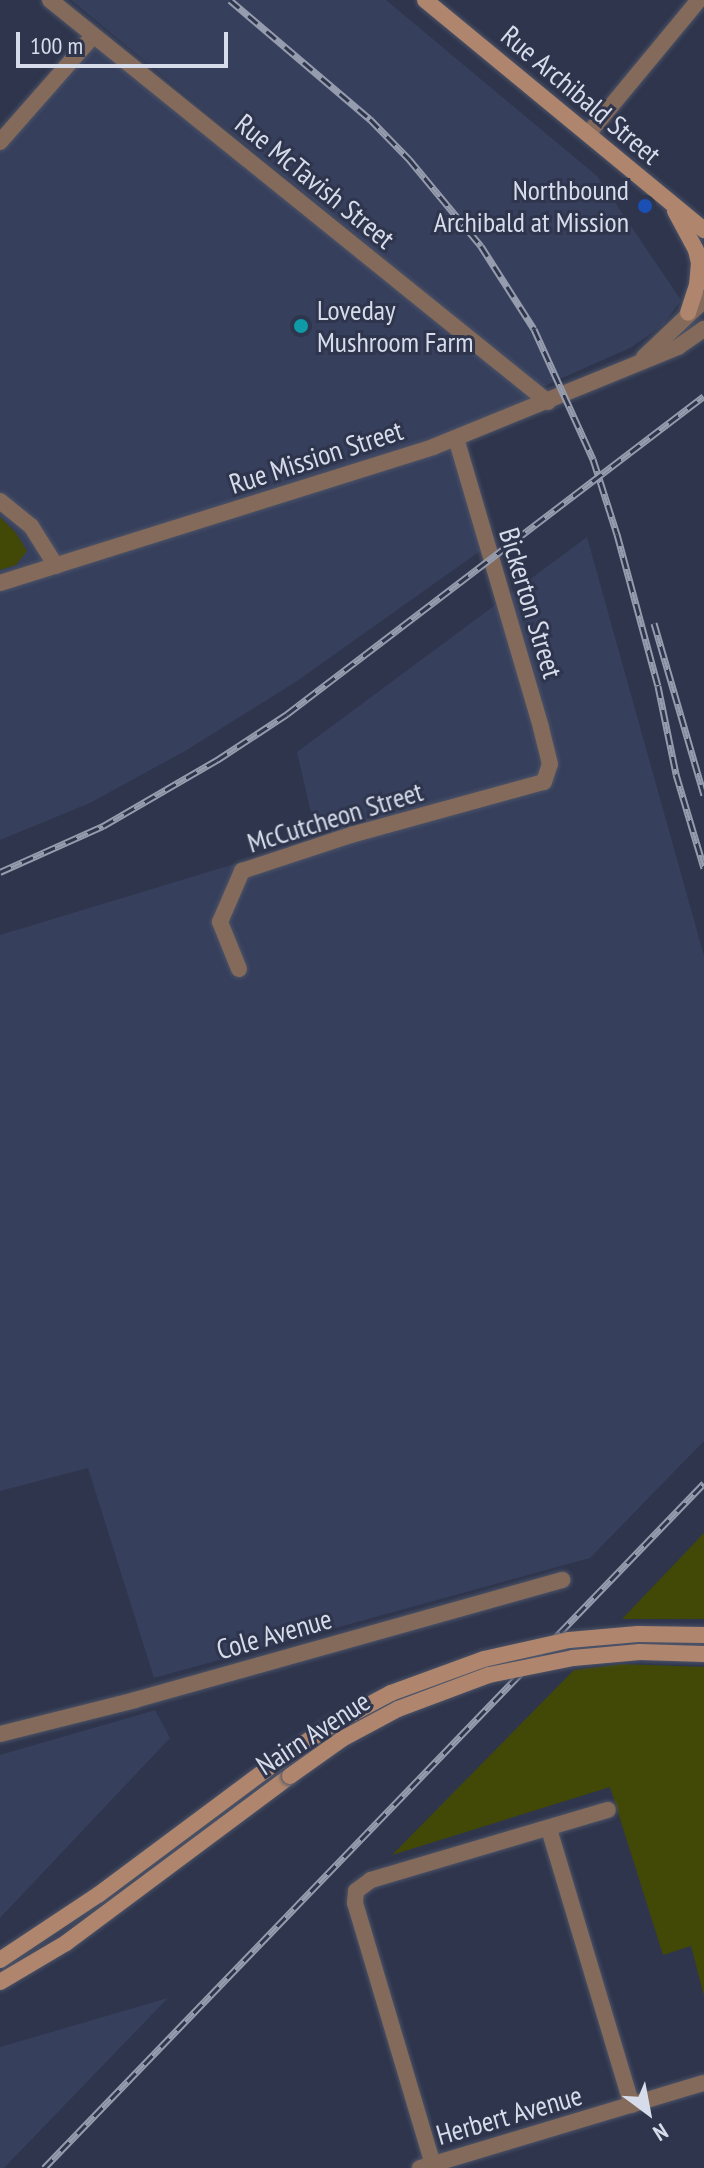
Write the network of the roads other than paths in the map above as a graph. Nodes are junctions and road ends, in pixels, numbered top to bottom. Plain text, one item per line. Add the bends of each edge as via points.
1 (50, 0) edge
2 (426, 0) edge
3 (699, 0) edge
4 (93, 36) junction
5 (588, 134) junction
6 (0, 142) edge
7 (670, 202) junction
8 (704, 230) edge
9 (704, 300) edge
10 (688, 313) junction
11 (704, 329) edge
12 (640, 361) junction
13 (548, 402) junction
14 (456, 439) junction
15 (0, 501) edge
16 (56, 566) junction
17 (0, 583) edge
18 (544, 782) joint
19 (239, 969) dead end
20 (562, 1580) dead end
21 (704, 1635) edge
22 (704, 1654) edge
23 (0, 1734) edge
24 (608, 1810) dead end
25 (549, 1829) junction
26 (0, 1960) edge
27 (0, 1982) edge
28 (704, 2083) edge
29 (632, 2105) junction
30 (429, 2167) edge

1 - 4 street, Rue McTavish Street
2 - 5 main road, Rue Archibald Street
3 - 5 street
4 - 6 street
4 - 13 street, Rue McTavish Street
5 - 7 main road, Rue Archibald Street
7 - 8 main road, Rue Archibald Street
7 - 10 main road via 698,256 697,285
9 - 10 street, Rue Mission Street
10 - 12 street, Rue Mission Street
11 - 12 street, Rue Mission Street via 678,347
12 - 13 street, Rue Mission Street
13 - 14 street, Rue Mission Street
14 - 16 street, Rue Mission Street
14 - 18 street, Bickerton Street via 541,727 550,764
15 - 16 street via 31,526
16 - 17 street, Rue Mission Street
18 - 19 street, McCutcheon Street via 242,871 220,922
20 - 23 street, Cole Avenue
21 - 26 main road, Nairn Avenue, bridge via 569,1640 484,1659 391,1693 279,1760 86,1904
22 - 27 main road, Nairn Avenue, bridge via 573,1658 489,1675 398,1709 342,1739 66,1943
24 - 25 street
25 - 29 street
25 - 30 street via 371,1880 356,1891 355,1903
28 - 29 street, Herbert Avenue
29 - 30 street, Herbert Avenue

